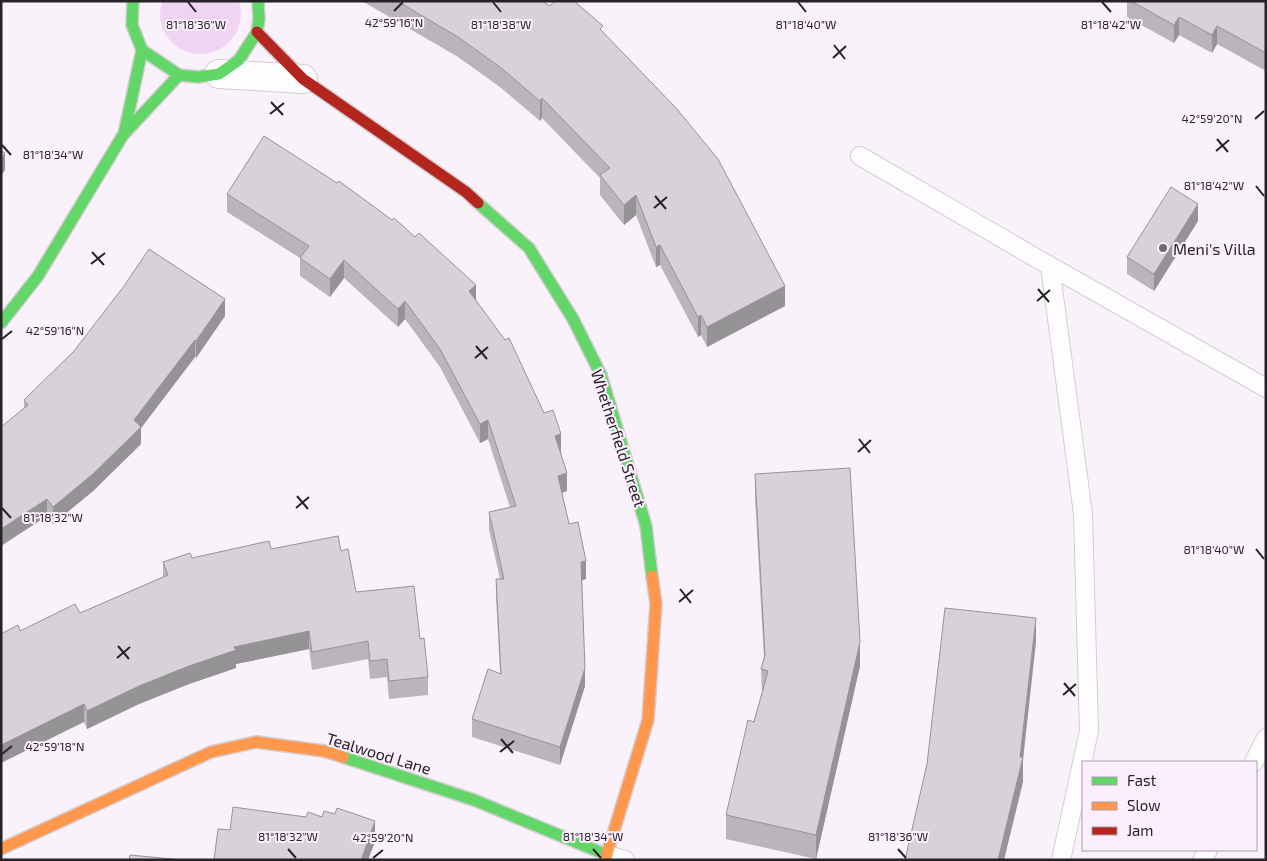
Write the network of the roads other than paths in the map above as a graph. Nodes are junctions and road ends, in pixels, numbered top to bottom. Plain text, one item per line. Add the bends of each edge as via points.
1 (133, 1) edge
2 (258, 1) edge
3 (257, 32) junction
4 (142, 50) junction
5 (219, 74) junction
6 (179, 76) junction
7 (303, 79) junction
8 (124, 135) junction
9 (860, 156) dead end
10 (1050, 266) junction
11 (1, 324) edge
12 (1266, 388) edge
13 (1266, 738) edge
14 (1082, 761) edge
15 (1254, 761) edge
16 (1082, 763) edge
17 (1, 849) edge
18 (606, 857) edge
19 (625, 860) edge
20 (1061, 860) edge

1 - 4 street via 132,25
2 - 3 street
3 - 5 street via 239,60
3 - 7 street, Whetherfield Street
4 - 6 street
4 - 8 street
5 - 6 street via 198,78
5 - 7 street
6 - 8 street
7 - 18 street, Whetherfield Street via 466,192 529,248 573,319 601,375 646,526 656,604 648,720
8 - 11 street via 38,276
9 - 10 lane
10 - 12 lane
10 - 14 lane via 1083,514 1089,731
13 - 15 lane
16 - 20 lane
17 - 18 street, Tealwood Lane via 211,752 256,742 324,751 474,800
18 - 19 lane

